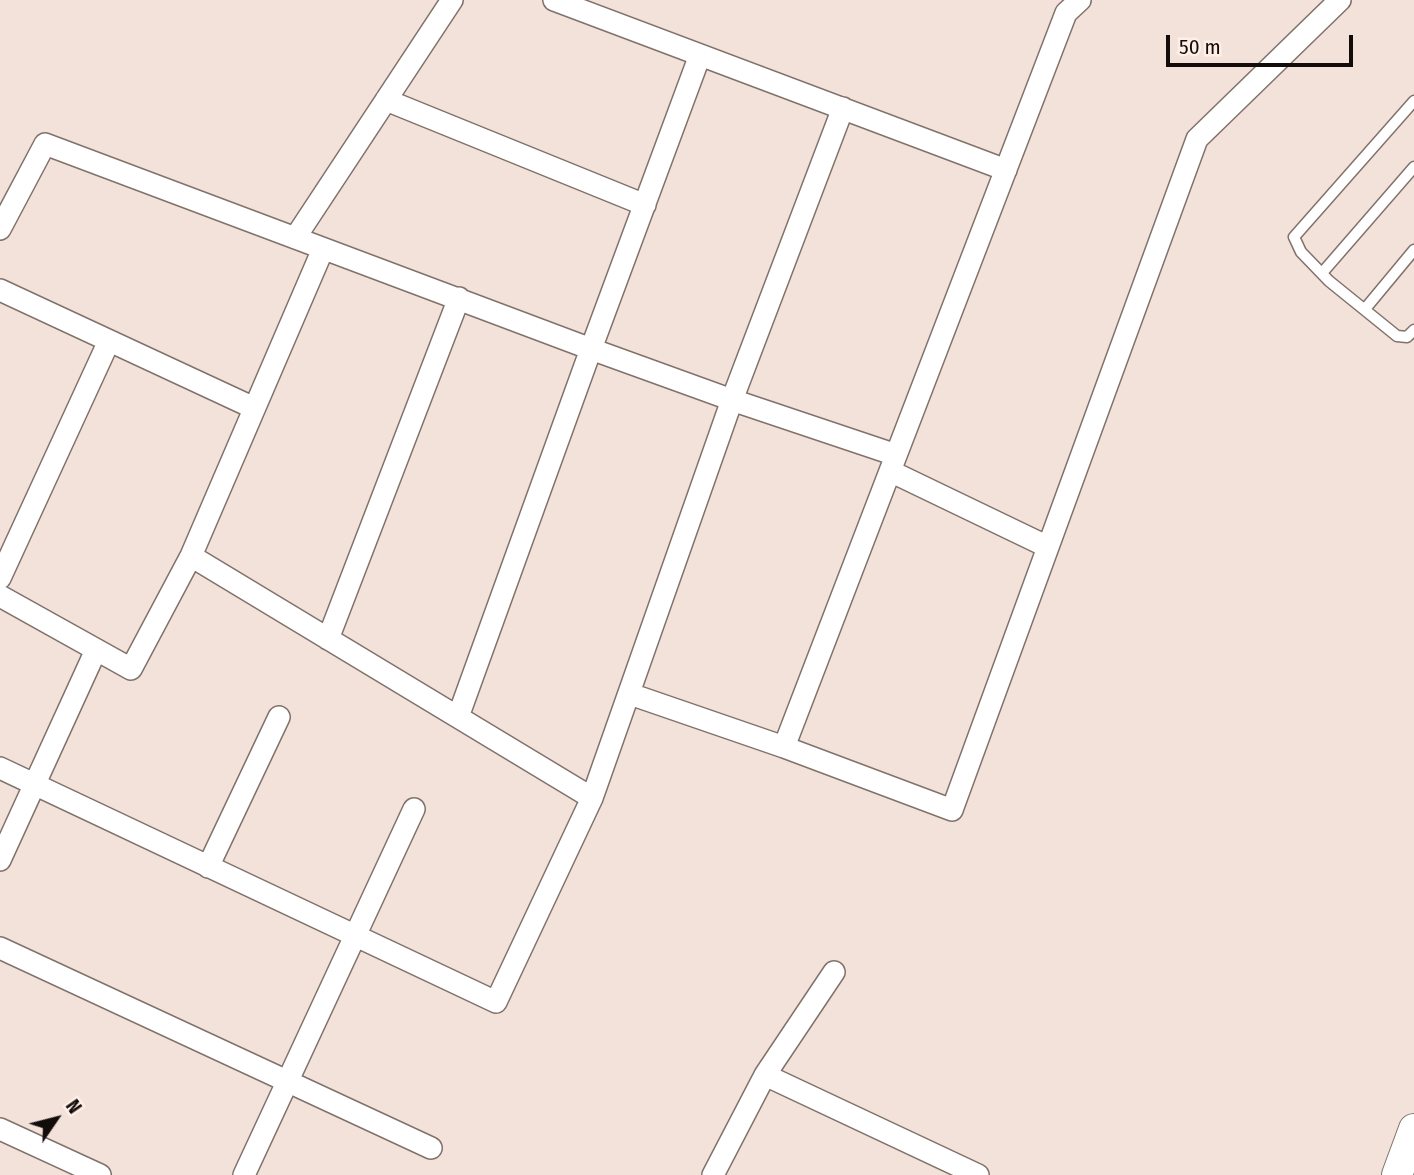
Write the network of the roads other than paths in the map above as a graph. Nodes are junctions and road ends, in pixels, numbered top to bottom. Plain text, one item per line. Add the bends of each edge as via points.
1 (452, 0) edge
2 (554, 0) edge
3 (1080, 0) edge
4 (1339, 0) edge
5 (700, 55) junction
6 (386, 100) junction
7 (1414, 101) edge
8 (843, 108) junction
9 (1414, 167) edge
10 (1006, 170) junction
11 (645, 205) junction
12 (0, 229) edge
13 (295, 238) junction
14 (323, 249) junction
15 (1414, 250) edge
16 (1322, 273) junction
17 (0, 290) edge
18 (459, 298) junction
19 (1364, 309) junction
20 (1414, 330) edge
21 (109, 341) junction
22 (591, 348) junction
23 (732, 400) junction
24 (254, 408) junction
25 (893, 463) junction
26 (1048, 547) junction
27 (191, 556) junction
28 (0, 578) edge
29 (0, 596) edge
30 (328, 639) junction
31 (96, 650) junction
32 (630, 694) junction
33 (279, 717) dead end
34 (458, 717) junction
35 (784, 747) junction
36 (0, 768) edge
37 (34, 785) junction
38 (592, 798) junction
39 (414, 809) dead end
40 (0, 860) edge
41 (208, 867) junction
42 (356, 936) junction
43 (0, 947) edge
44 (834, 972) dead end
45 (765, 1074) junction
46 (288, 1082) junction
47 (0, 1129) edge
48 (1414, 1129) edge
49 (431, 1148) dead end
50 (100, 1175) edge
51 (244, 1175) edge
52 (713, 1175) edge
53 (978, 1175) edge
54 (1397, 1175) edge

1 - 6 street
2 - 5 street
3 - 10 street via 1066,13
4 - 26 street via 1196,139
5 - 8 street
5 - 11 street
6 - 11 street
6 - 13 street
7 - 16 lane via 1294,237 1301,252
8 - 10 street
8 - 23 street
9 - 16 lane
10 - 25 street
11 - 22 street
12 - 13 street via 45,144
13 - 14 street
14 - 18 street
14 - 24 street
15 - 19 lane
16 - 19 lane
17 - 21 street
18 - 22 street
18 - 30 street
19 - 20 lane via 1397,336 1407,337
21 - 24 street
21 - 28 street
22 - 23 street
22 - 34 street
23 - 25 street
23 - 32 street
24 - 27 street
25 - 26 street
25 - 35 street
26 - 35 street via 952,810
27 - 30 street
27 - 31 street via 131,669
29 - 31 street
30 - 34 street
31 - 37 street
32 - 35 street
32 - 38 street
33 - 41 street
34 - 38 street
36 - 37 street
37 - 40 street
37 - 41 street
38 - 42 street via 496,1002
39 - 42 street
41 - 42 street
42 - 46 street
43 - 46 street
44 - 45 street
45 - 52 street
45 - 53 street
46 - 49 street
46 - 51 street
47 - 50 street
48 - 54 main road

